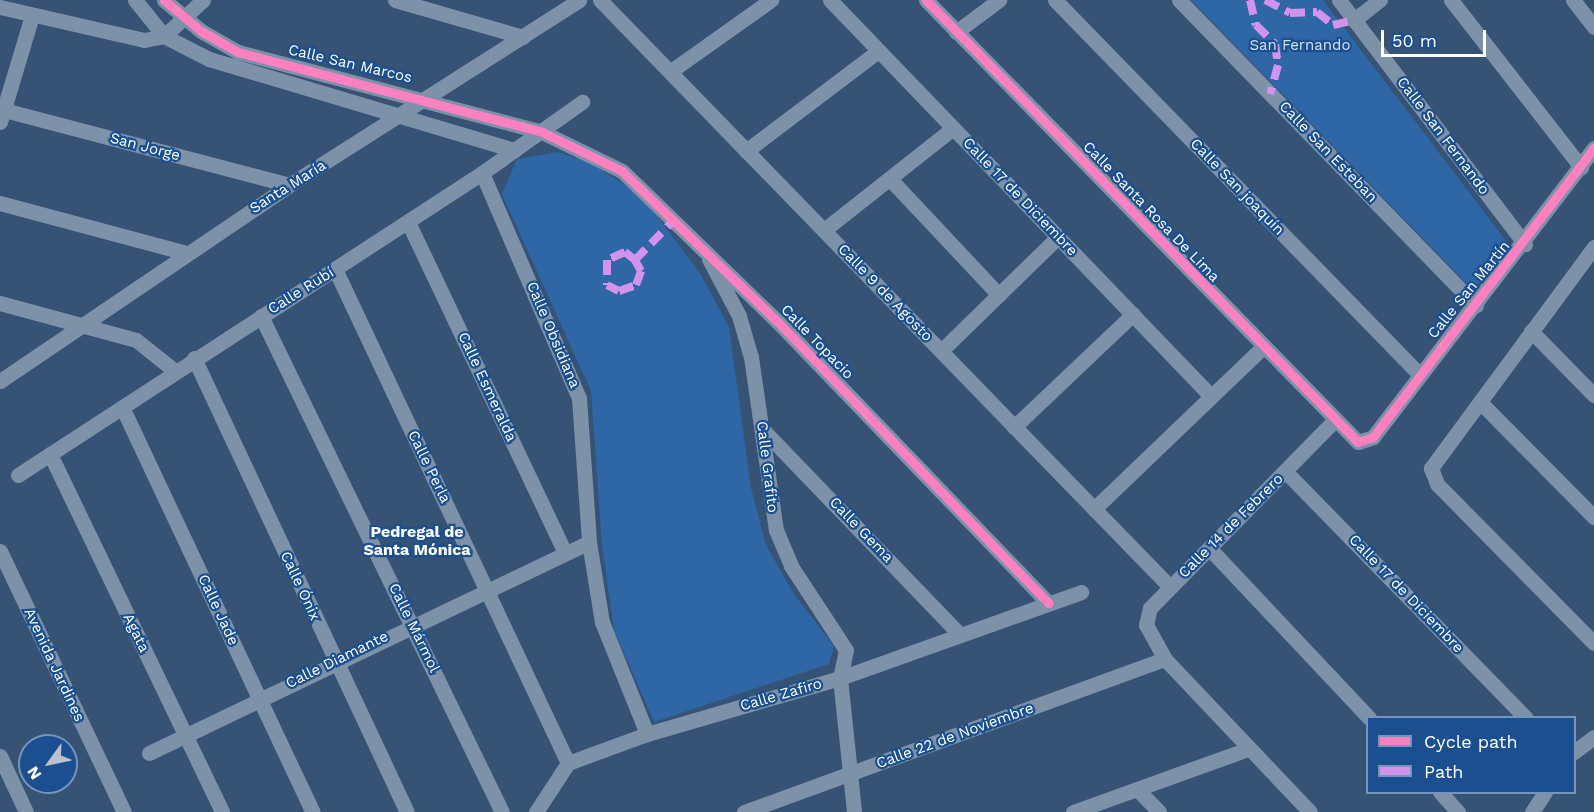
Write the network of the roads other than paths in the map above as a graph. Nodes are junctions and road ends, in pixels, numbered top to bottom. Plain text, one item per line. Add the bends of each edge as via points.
1 (135, 0) edge
2 (164, 0) edge
3 (203, 0) edge
4 (395, 0) edge
5 (579, 0) edge
6 (600, 0) edge
7 (771, 0) edge
8 (830, 0) edge
9 (926, 0) edge
10 (999, 0) edge
11 (1055, 0) edge
12 (1179, 0) edge
13 (1339, 0) edge
14 (1380, 0) edge
15 (1451, 0) edge
16 (1573, 0) edge
17 (0, 7) edge
18 (32, 15) junction
19 (184, 19) junction
20 (1354, 20) junction
21 (1594, 27) edge
22 (956, 32) junction
23 (164, 36) junction
24 (524, 37) junction
25 (878, 51) junction
26 (672, 71) junction
27 (428, 98) junction
28 (582, 102) dead end
29 (1, 114) edge
30 (406, 115) junction
31 (953, 128) junction
32 (542, 132) junction
33 (1594, 147) edge
34 (515, 150) junction
35 (747, 151) junction
36 (1581, 167) junction
37 (482, 173) junction
38 (890, 179) junction
39 (289, 185) junction
40 (0, 203) edge
41 (408, 222) junction
42 (824, 230) junction
43 (1059, 237) junction
44 (1525, 244) junction
45 (702, 246) junction
46 (1594, 247) edge
47 (187, 253) junction
48 (335, 269) junction
49 (999, 295) junction
50 (0, 303) edge
51 (1476, 305) junction
52 (1133, 314) junction
53 (261, 316) junction
54 (83, 325) junction
55 (1531, 331) junction
56 (1262, 348) junction
57 (941, 351) junction
58 (195, 358) junction
59 (175, 371) junction
60 (1419, 374) junction
61 (0, 381) edge
62 (1210, 395) junction
63 (1594, 395) edge
64 (1480, 402) junction
65 (123, 409) junction
66 (1334, 421) junction
67 (1014, 427) junction
68 (762, 429) junction
69 (1358, 442) joint
70 (50, 454) junction
71 (1286, 471) junction
72 (18, 475) dead end
73 (1094, 509) junction
74 (1594, 518) edge
75 (589, 542) junction
76 (1210, 549) junction
77 (0, 551) edge
78 (565, 552) junction
79 (487, 587) junction
80 (1170, 587) junction
81 (1081, 592) dead end
82 (1048, 603) junction
83 (412, 623) junction
84 (958, 633) junction
85 (1594, 643) edge
86 (1165, 659) junction
87 (335, 660) junction
88 (840, 678) junction
89 (260, 699) junction
90 (1368, 716) edge
91 (1525, 716) edge
92 (185, 734) junction
93 (646, 734) junction
94 (1594, 737) edge
95 (1248, 749) junction
96 (1576, 751) edge
97 (149, 753) dead end
98 (0, 756) edge
99 (568, 763) junction
100 (848, 776) junction
101 (1137, 789) junction
102 (1442, 794) edge
103 (1544, 794) edge
104 (26, 812) edge
105 (124, 812) edge
106 (222, 812) edge
107 (313, 812) edge
108 (407, 812) edge
109 (502, 812) edge
110 (536, 812) edge
111 (744, 812) edge
112 (854, 812) edge
113 (1073, 812) edge
114 (1159, 812) edge
115 (1310, 812) edge
116 (1458, 812) edge
117 (1532, 812) edge

1 - 23 street, Calle San Marcos
2 - 19 street, Calle San Marcos
3 - 19 street
4 - 24 street
5 - 24 street, Santa María
6 - 26 street, Calle 9 de Agosto
7 - 26 street
8 - 25 street, Calle 17 de Diciembre
9 - 22 street, Calle Santa Rosa De Lima
10 - 22 street
11 - 60 street, Calle San joaquín
12 - 51 street, Calle San Esteban
13 - 20 street, Calle San Fernando
14 - 20 street
15 - 36 street
16 - 21 street
17 - 18 street
18 - 23 street via 126,39
18 - 29 street
19 - 23 street
19 - 27 street, Calle San Marcos via 238,52
20 - 44 street, Calle San Fernando
22 - 56 street, Calle Santa Rosa De Lima
23 - 30 street, Calle San Marcos via 231,66
24 - 27 street, Santa María
25 - 31 street, Calle 17 de Diciembre
25 - 35 street
26 - 35 street, Calle 9 de Agosto
27 - 30 street, Santa María
27 - 32 street, Calle San Marcos
28 - 32 street, Calle Rubí
29 - 39 street, San Jorge
30 - 34 street, Calle San Marcos
30 - 39 street, Santa María
31 - 38 street
31 - 43 street, Calle 17 de Diciembre
32 - 34 street, Calle Rubí
32 - 45 street, Calle Topacio via 622,171
33 - 36 street, Calle San Martín
34 - 37 street, Calle Rubí
35 - 42 street, Calle 9 de Agosto
36 - 44 street, Calle San Martín
37 - 41 street, Calle Rubí
37 - 75 street, Calle Obsidiana via 579,398
38 - 42 street
38 - 49 street
39 - 47 street, Santa María
40 - 47 street
41 - 48 street, Calle Rubí
41 - 78 street, Calle Esmeralda
42 - 57 street, Calle 9 de Agosto
43 - 49 street
43 - 52 street, Calle 17 de Diciembre
44 - 51 street, Calle San Martín
45 - 68 street, Calle Grafito via 739,316
45 - 82 street, Calle Topacio
46 - 55 street
47 - 54 street, Santa María
48 - 53 street, Calle Rubí
48 - 79 street, Calle Perla
49 - 57 street
50 - 54 street
51 - 60 street, Calle San Martín
52 - 62 street, Calle 17 de Diciembre
52 - 67 street
53 - 58 street, Calle Rubí
53 - 83 street, Calle Mármol
54 - 59 street via 136,340
54 - 61 street, Santa María
55 - 63 street
55 - 64 street
56 - 62 street
56 - 66 street, Calle Santa Rosa De Lima
57 - 67 street, Calle 9 de Agosto
58 - 59 street, Calle Rubí
58 - 87 street, Calle Ónix
59 - 65 street, Calle Rubí
60 - 69 street, Calle San Martín via 1373,437
62 - 73 street
64 - 74 street
64 - 85 street via 1433,460 1432,475
65 - 70 street, Calle Rubí
65 - 89 street, Calle Jade
66 - 69 street, Calle Santa Rosa De Lima
66 - 71 street, Calle 14 de Febrero
67 - 73 street, Calle 9 de Agosto
68 - 84 street, Calle Gema
68 - 88 street, Calle Grafito via 776,530 796,574 844,642
70 - 72 street, Calle Rubí
70 - 92 street, Agata
71 - 76 street, Calle 14 de Febrero
71 - 91 street, Calle 17 de Diciembre
73 - 80 street, Calle 9 de Agosto
75 - 78 street, Calle Diamante
75 - 93 street, Calle Obsidiana via 609,645
76 - 80 street, Calle 14 de Febrero
76 - 90 street
77 - 105 street, Avenida Jardines
78 - 79 street, Calle Diamante
79 - 83 street, Calle Diamante
79 - 99 street, Calle Perla
80 - 86 street, Calle 14 de Febrero via 1147,616 1151,637
81 - 82 street, Calle Zafiro
82 - 84 street, Calle Zafiro
83 - 87 street, Calle Diamante
83 - 109 street, Calle Mármol
84 - 88 street, Calle Zafiro
86 - 95 street
86 - 100 street, Calle 22 de Noviembre
87 - 89 street, Calle Diamante
87 - 108 street, Calle Ónix
88 - 93 street, Calle Zafiro
88 - 100 street, Calle Grafito
89 - 92 street, Calle Diamante
89 - 107 street, Calle Jade
92 - 97 street, Calle Diamante
92 - 106 street, Agata
93 - 99 street, Calle Zafiro
94 - 96 street
95 - 101 street
95 - 115 street
98 - 104 street
99 - 110 street
100 - 111 street, Calle 22 de Noviembre
100 - 112 street, Calle Grafito
101 - 113 street
101 - 114 street
102 - 116 street
103 - 117 street

